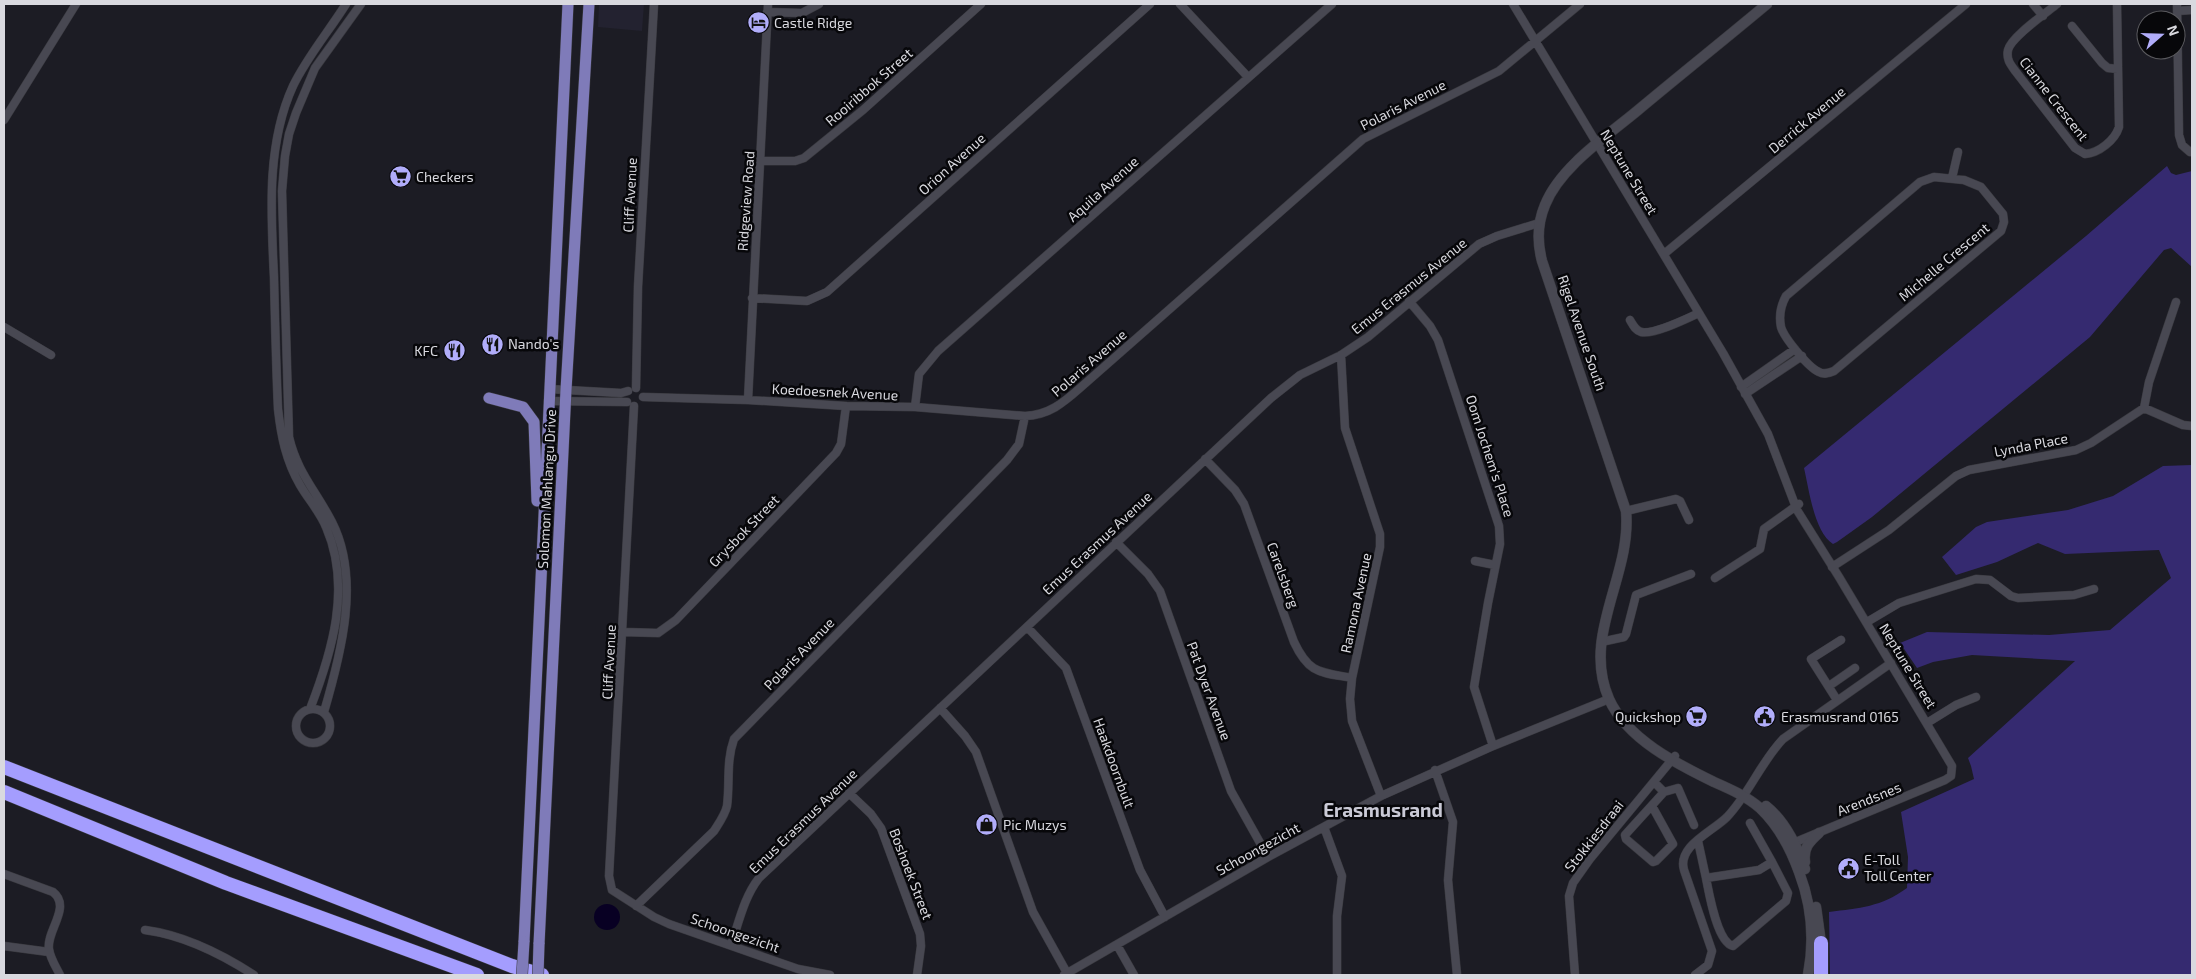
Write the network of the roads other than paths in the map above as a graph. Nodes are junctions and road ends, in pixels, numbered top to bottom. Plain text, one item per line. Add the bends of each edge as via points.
1 (76, 4) edge
2 (346, 4) edge
3 (361, 4) edge
4 (568, 4) edge
5 (589, 4) edge
6 (654, 4) edge
7 (820, 4) edge
8 (981, 4) edge
9 (1150, 4) edge
10 (1180, 4) edge
11 (1332, 4) edge
12 (1513, 4) edge
13 (1580, 4) edge
14 (1767, 4) edge
15 (1966, 4) edge
16 (2033, 4) edge
17 (2116, 4) edge
18 (2052, 6) edge
19 (768, 8) edge
20 (2177, 8) edge
21 (2192, 10) edge
22 (2044, 16) junction
23 (2072, 26) dead end
24 (1536, 40) junction
25 (2118, 69) junction
26 (1248, 77) junction
27 (4, 120) edge
28 (1598, 143) junction
29 (1958, 152) dead end
30 (2190, 152) dead end
31 (761, 161) junction
32 (1952, 178) junction
33 (1539, 223) junction
34 (1664, 254) junction
35 (752, 298) junction
36 (1409, 301) junction
37 (2176, 302) dead end
38 (1699, 313) junction
39 (1630, 320) dead end
40 (4, 327) edge
41 (1795, 349) junction
42 (51, 355) dead end
43 (1341, 355) junction
44 (1802, 356) junction
45 (636, 388) junction
46 (549, 389) junction
47 (1745, 389) junction
48 (628, 391) junction
49 (566, 396) junction
50 (643, 397) junction
51 (489, 398) dead end
52 (748, 400) junction
53 (548, 401) junction
54 (631, 404) junction
55 (846, 406) junction
56 (915, 408) junction
57 (2144, 408) junction
58 (1025, 416) junction
59 (2192, 426) edge
60 (1205, 459) junction
61 (1797, 505) junction
62 (1626, 511) junction
63 (1689, 520) dead end
64 (1116, 542) junction
65 (1475, 561) dead end
66 (1495, 565) junction
67 (1833, 566) junction
68 (1691, 574) dead end
69 (1715, 578) dead end
70 (2094, 589) dead end
71 (538, 615) junction
72 (1867, 622) junction
73 (1027, 627) junction
74 (623, 632) junction
75 (1841, 640) dead end
76 (1600, 642) junction
77 (1891, 663) junction
78 (1855, 668) dead end
79 (1352, 678) junction
80 (1829, 686) junction
81 (1976, 697) dead end
82 (1609, 699) junction
83 (1838, 700) junction
84 (940, 708) junction
85 (310, 709) junction
86 (324, 712) junction
87 (1927, 724) junction
88 (1493, 746) junction
89 (1674, 758) junction
90 (4, 766) edge
91 (1953, 769) joint
92 (1435, 770) junction
93 (1654, 782) junction
94 (4, 792) edge
95 (1664, 792) junction
96 (849, 793) junction
97 (1744, 794) junction
98 (1381, 796) junction
99 (1652, 806) junction
100 (1750, 823) dead end
101 (1694, 825) dead end
102 (1324, 827) junction
103 (1819, 833) junction
104 (1698, 841) junction
105 (1791, 844) junction
106 (1268, 857) junction
107 (1772, 862) junction
108 (4, 874) edge
109 (1706, 878) junction
110 (1813, 893) junction
111 (636, 906) junction
112 (1165, 917) junction
113 (145, 930) dead end
114 (1821, 943) joint
115 (1117, 945) junction
116 (4, 946) edge
117 (731, 946) junction
118 (49, 952) junction
119 (1066, 974) edge
120 (60, 975) edge
121 (254, 975) edge
122 (478, 975) edge
123 (522, 975) edge
124 (538, 975) edge
125 (542, 975) edge
126 (830, 975) edge
127 (917, 975) edge
128 (1134, 975) edge
129 (1337, 975) edge
130 (1457, 975) edge
131 (1575, 975) edge
132 (1695, 975) edge
133 (1808, 975) edge
134 (1819, 975) edge

1 - 27 street
2 - 85 street via 293,87 276,147 272,187 280,432 291,467 326,526 336,556 338,578 336,627
3 - 86 street via 316,68 303,93 289,134 282,192 289,437 300,470 336,531 346,577 344,631
4 - 46 main road, Solomon Mahlangu Drive
5 - 49 main road, Solomon Mahlangu Drive
6 - 45 street, Cliff Avenue via 638,287
7 - 19 street via 802,13
8 - 31 street, Rooiribbok Street via 863,110 804,158
9 - 35 street, Orion Avenue via 827,292 807,301
10 - 26 street
11 - 26 street, Aquila Avenue
12 - 24 street, Neptune Street
13 - 24 street, Polaris Avenue
14 - 28 main road, Rigel Avenue South
15 - 34 street, Derrick Avenue
16 - 22 street
17 - 25 street, Cianne Crescent
18 - 22 street, Cianne Crescent
19 - 31 street, Ridgeview Road
20 - 21 street
20 - 30 street via 2179,135 2182,145
22 - 25 street, Cianne Crescent via 2008,48 2009,63 2080,152 2096,151 2118,132
23 - 25 street via 2102,63 2108,68
24 - 28 street, Neptune Street
24 - 58 street, Polaris Avenue via 1499,71 1363,139 1064,402 1044,413
26 - 56 street, Aquila Avenue via 938,351 919,374
28 - 33 main road, Rigel Avenue South via 1560,181 1545,205
28 - 34 street, Neptune Street
29 - 32 street
31 - 35 street, Ridgeview Road
32 - 41 street, Michelle Crescent via 1934,177 1920,182 1789,293 1783,301 1781,324 1784,335
32 - 44 street, Michelle Crescent via 1981,187 2003,214 2000,231 1834,371 1826,374 1816,371
33 - 36 street, Emus Erasmus Avenue via 1479,244
33 - 62 main road, Rigel Avenue South via 1542,261
34 - 38 street, Neptune Street
35 - 52 street, Ridgeview Road
36 - 43 street, Emus Erasmus Avenue via 1368,337
36 - 66 street, Oom Jochem's Place via 1438,340 1496,512 1500,533
37 - 57 street via 2149,382
38 - 39 street via 1654,331 1636,329
38 - 47 street, Neptune Street
40 - 42 street
41 - 44 street, Michelle Crescent
41 - 47 street
43 - 60 street, Emus Erasmus Avenue via 1300,375
43 - 79 street, Ramona Avenue via 1345,428 1380,534
44 - 47 street
45 - 48 street
45 - 50 street
46 - 49 street
46 - 53 main road, Solomon Mahlangu Drive
47 - 61 street, Neptune Street via 1772,440
48 - 49 street
48 - 54 street via 626,397
49 - 53 street
49 - 54 street
49 - 124 main road, Solomon Mahlangu Drive, bridge
50 - 52 street, Koedoesnek Avenue
50 - 54 street via 641,402
51 - 71 main road via 523,407 534,422
52 - 55 street, Koedoesnek Avenue
53 - 71 main road, Solomon Mahlangu Drive
54 - 74 street, Cliff Avenue
55 - 56 street, Koedoesnek Avenue
55 - 74 street, Grysbok Street via 841,444 836,453 687,609 658,633
56 - 58 street, Koedoesnek Avenue
57 - 59 street
57 - 67 street, Lynda Place via 2076,450 1969,470 1956,476 1889,530
58 - 111 street, Polaris Avenue via 1019,444 1007,460 734,739 728,757 727,806 720,823
60 - 64 street, Emus Erasmus Avenue
60 - 79 street, Carelsberg via 1244,504 1294,642 1304,659 1316,671
61 - 67 street, Neptune Street
61 - 69 street via 1764,529 1760,549
62 - 63 street via 1676,499
62 - 76 main road, Rigel Avenue South via 1625,548
64 - 73 street, Emus Erasmus Avenue
64 - 106 street, Pat Dyer Avenue via 1148,574 1160,592 1231,791
65 - 66 street
66 - 88 street, Oom Jochem's Place via 1474,687
67 - 72 street, Neptune Street
68 - 76 street via 1636,595 1624,637
70 - 72 street via 2074,595 2018,598 1990,580 1976,579 1904,601
71 - 123 main road, Solomon Mahlangu Drive, bridge
72 - 77 street, Neptune Street
73 - 84 street, Emus Erasmus Avenue
73 - 112 street, Haakdoornbult via 1066,668 1140,870
74 - 111 street, Cliff Avenue via 609,876 612,890
75 - 80 street via 1811,659
76 - 82 main road, Rigel Avenue South via 1600,666
77 - 83 street
77 - 87 street, Neptune Street
78 - 80 street
79 - 98 street, Ramona Avenue via 1352,721
80 - 83 street
81 - 87 street via 1956,705
82 - 88 street, Schoongezicht
82 - 89 main road, Rigel Avenue South via 1630,728
83 - 97 street via 1773,749
84 - 96 street, Emus Erasmus Avenue
84 - 119 street via 976,752 1033,912
85 - 86 street
85 - 86 street via 301,713 296,723 298,734 307,742 319,742 328,735 330,721
87 - 91 street, Neptune Street
88 - 92 street, Schoongezicht
89 - 93 street, Stokkiesdraai
89 - 97 main road, Rigel Avenue South
90 - 125 highway
91 - 103 street, Arendsnes via 1945,780
92 - 98 street, Schoongezicht
92 - 130 street via 1453,822 1448,880
93 - 95 street
93 - 131 street, Stokkiesdraai via 1573,883 1569,896
94 - 122 highway via 226,883
95 - 99 street
95 - 101 street via 1678,788
96 - 117 street, Emus Erasmus Avenue via 754,884
96 - 127 street, Boshoek Street via 877,821 900,876 920,934
97 - 104 street via 1727,817
97 - 105 main road, Rigel Avenue South via 1779,818
98 - 102 street, Schoongezicht
99 - 99 street via 1625,835 1653,862 1673,844
100 - 107 street
102 - 106 street, Schoongezicht
102 - 129 street via 1342,876 1336,916
103 - 105 street, Arendsnes
103 - 110 main road via 1805,850
104 - 109 street
104 - 132 street via 1685,853 1682,863 1712,951 1708,965
105 - 110 main road, Rigel Avenue South
105 - 133 main road, Rigel Avenue South via 1811,910 1812,944
106 - 112 street, Schoongezicht
107 - 109 street via 1759,870
107 - 109 street via 1788,892 1786,901 1733,946 1726,942 1716,921
108 - 118 street via 55,894 60,908
110 - 114 main road, Rigel Avenue South
111 - 117 street, Schoongezicht via 654,918
112 - 115 street, Schoongezicht
113 - 121 street via 164,933 192,944
114 - 134 highway
115 - 119 street, Schoongezicht
115 - 128 street
116 - 118 street
117 - 126 street, Schoongezicht via 798,969
118 - 120 street

